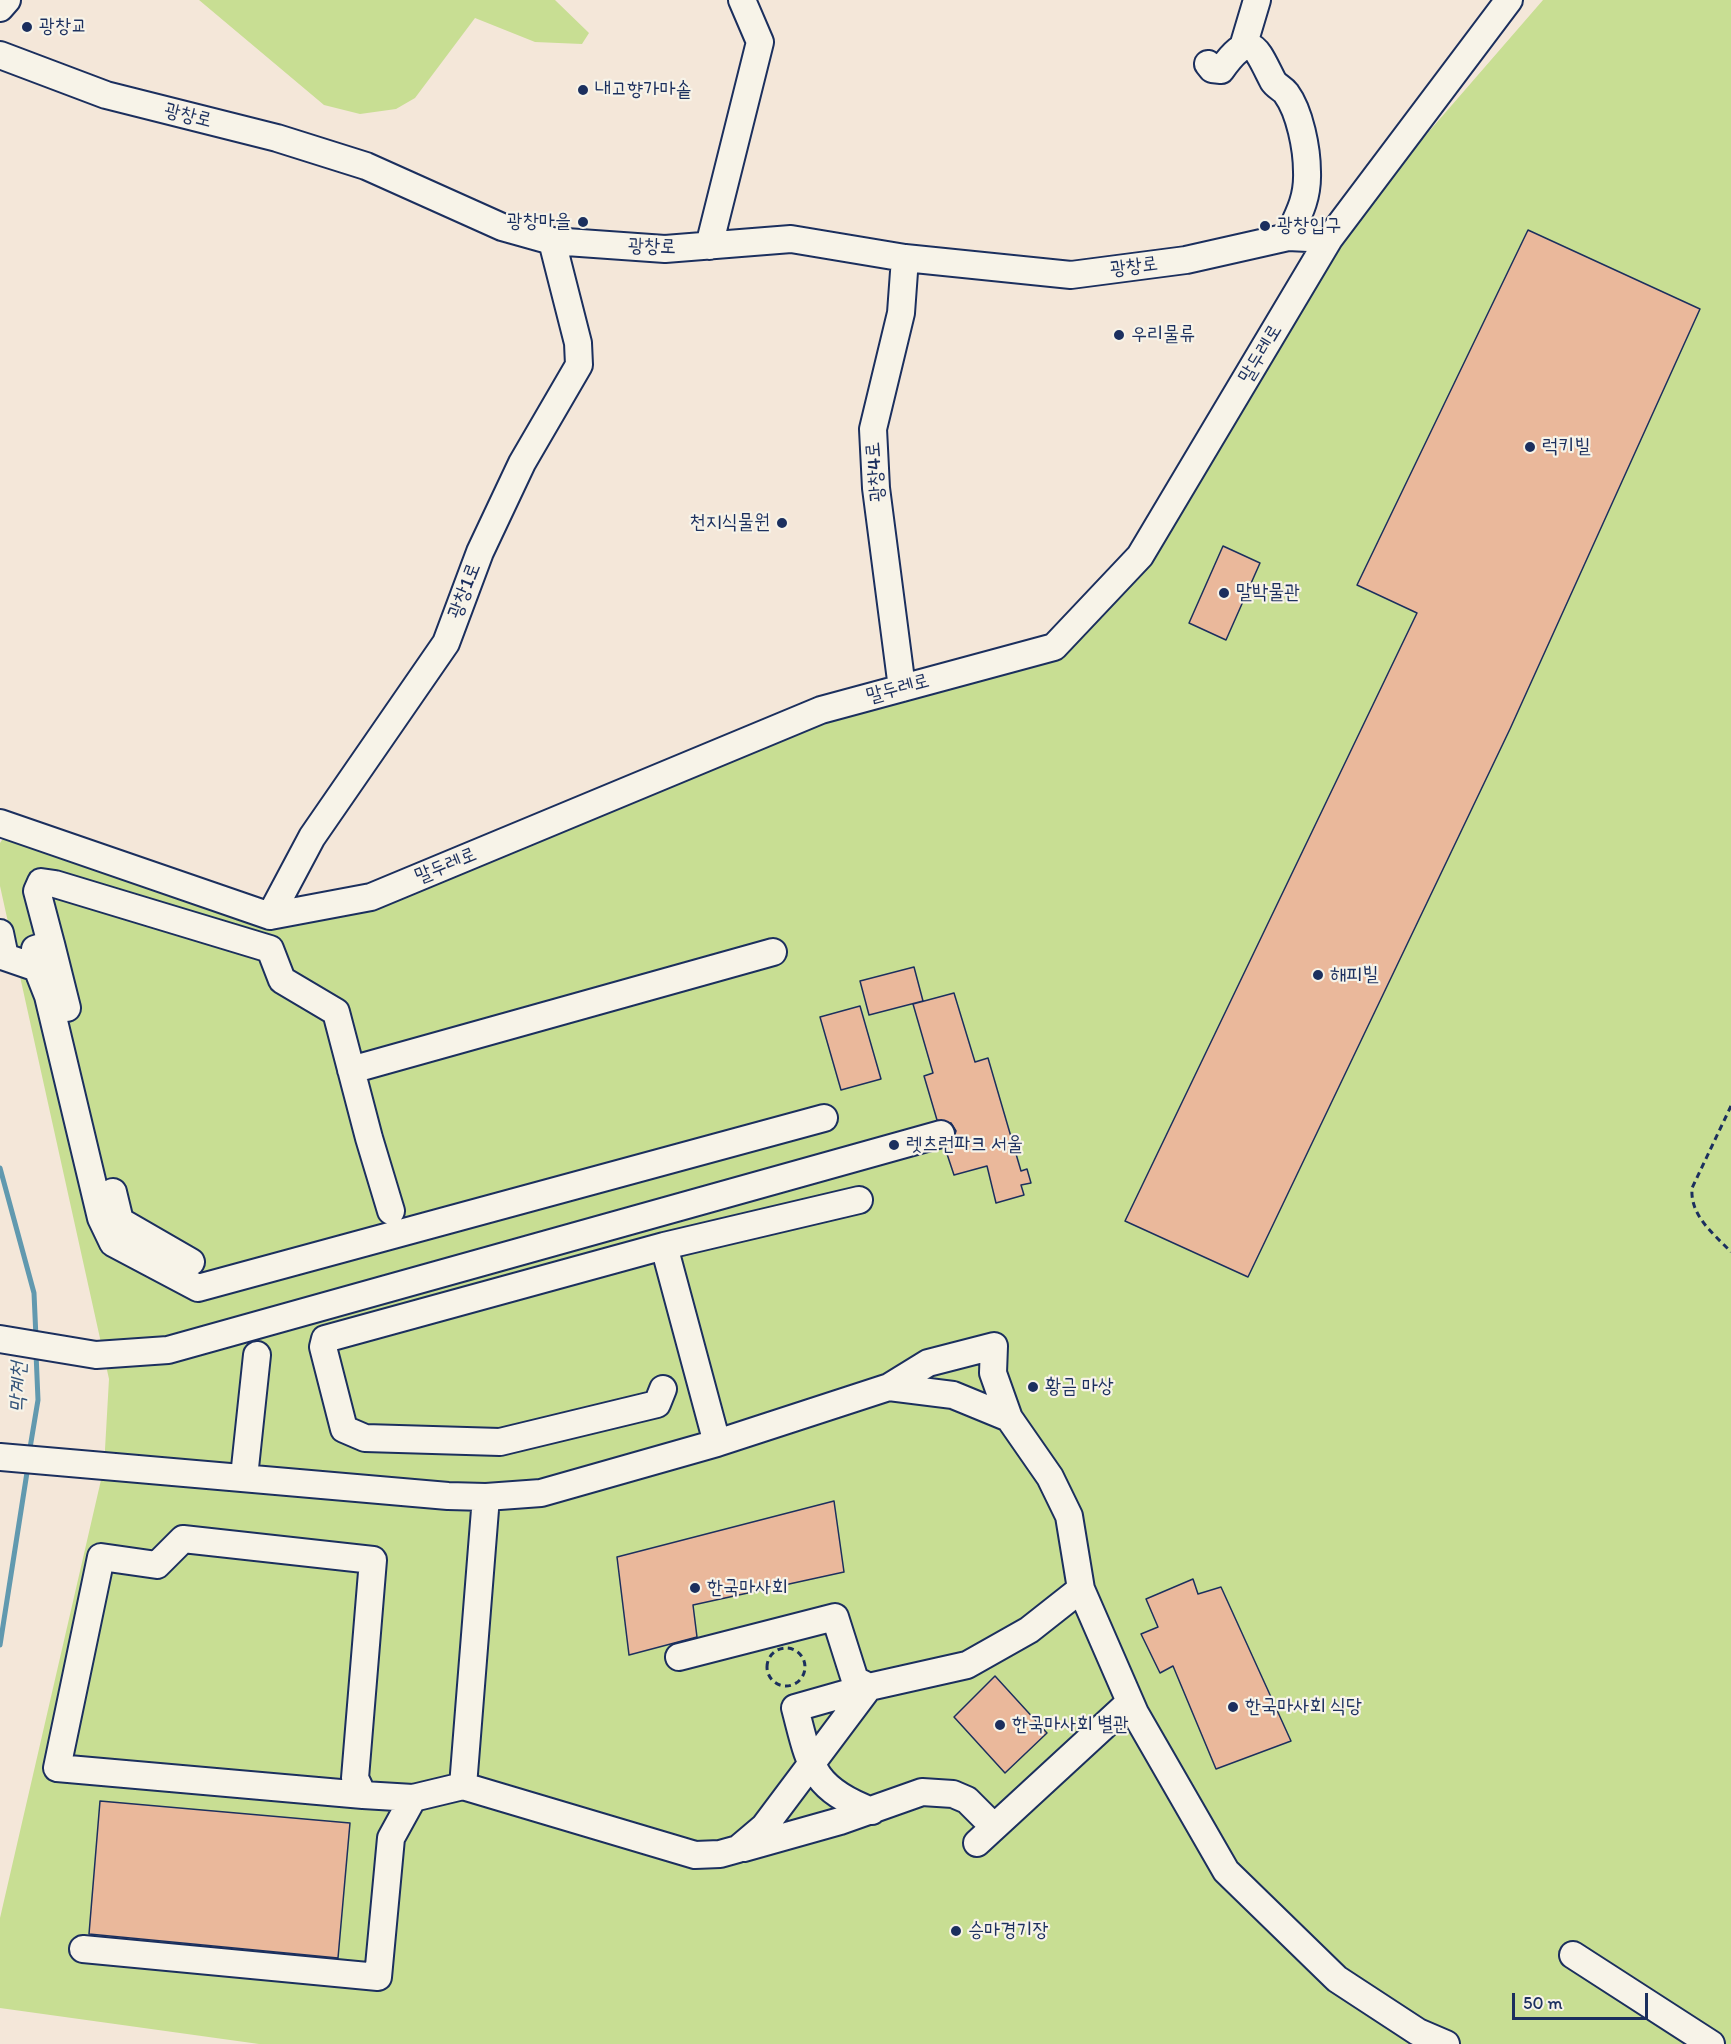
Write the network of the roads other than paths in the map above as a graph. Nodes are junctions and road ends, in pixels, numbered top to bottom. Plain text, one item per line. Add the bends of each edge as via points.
1 (7, 0) edge
2 (742, 0) edge
3 (1257, 0) edge
4 (1509, 0) edge
5 (0, 8) edge
6 (1243, 47) junction
7 (0, 55) edge
8 (1208, 64) dead end
9 (1288, 237) junction
10 (1329, 239) junction
11 (552, 241) junction
12 (709, 246) junction
13 (905, 258) junction
14 (902, 688) junction
15 (0, 823) edge
16 (270, 916) junction
17 (51, 944) junction
18 (2, 950) edge
19 (773, 952) dead end
20 (351, 1071) junction
21 (824, 1118) dead end
22 (941, 1134) dead end
23 (859, 1200) dead end
24 (391, 1211) dead end
25 (664, 1246) junction
26 (192, 1262) dead end
27 (2, 1340) edge
28 (257, 1354) dead end
29 (889, 1387) junction
30 (663, 1389) dead end
31 (1009, 1418) junction
32 (717, 1443) junction
33 (0, 1457) edge
34 (244, 1477) junction
35 (486, 1497) junction
36 (1081, 1589) junction
37 (679, 1657) dead end
38 (869, 1687) junction
39 (1130, 1702) junction
40 (810, 1764) junction
41 (463, 1786) junction
42 (363, 1795) junction
43 (413, 1798) junction
44 (872, 1810) junction
45 (738, 1849) junction
46 (83, 1949) dead end
47 (1573, 1955) dead end
48 (1446, 2044) edge
49 (1711, 2044) edge

1 - 5 street
2 - 12 street via 760,42
3 - 6 street
4 - 10 street, 말두레로
6 - 8 street via 1234,52 1221,70
6 - 9 street via 1259,51 1274,84 1293,105 1302,135 1308,171 1306,202
7 - 11 street, 광창로 via 106,95 277,138 366,166 502,226
9 - 10 street, 광창로
9 - 13 street, 광창로 via 1185,260 1071,275
10 - 14 street, 말두레로 via 1140,556 1096,605 1054,647
11 - 12 street, 광창로 via 665,249
11 - 16 street, 광창1로 via 578,344 579,365 513,483 480,552 446,643 312,837
12 - 13 street, 광창로 via 791,239
13 - 14 street, 광창4로 via 901,313 873,429 876,488
14 - 16 street, 말두레로 via 821,710 370,897
15 - 16 street, 말두레로
17 - 18 street
17 - 20 street via 38,891 41,882 270,950 282,980 336,1012
17 - 26 street via 120,1221
18 - 21 street via 37,968 48,996 101,1218 113,1243 198,1288
19 - 20 street
20 - 24 street
22 - 27 street via 168,1350 96,1355
23 - 25 street
25 - 30 street via 325,1339 323,1347 344,1429 365,1438 500,1442 657,1404
25 - 32 street
28 - 34 street
29 - 31 street via 953,1395
29 - 31 street via 928,1363 994,1346 993,1373
29 - 32 street
31 - 36 street via 1050,1477 1069,1516
32 - 35 street via 541,1493
33 - 34 street
34 - 35 street
35 - 41 street
36 - 38 street via 1029,1630 967,1665
36 - 39 street
37 - 38 street via 835,1617 855,1680
38 - 40 street
38 - 40 street via 795,1708
39 - 44 street via 985,1835 977,1808 953,1794 922,1792
39 - 48 street via 1226,1871 1337,1979 1418,2032
40 - 44 street via 822,1782 844,1800
40 - 45 street via 764,1827
41 - 43 street
41 - 45 street via 695,1856
42 - 42 street via 354,1778 374,1560 183,1539 157,1564 101,1557 57,1768
42 - 43 street
43 - 46 street via 391,1838 378,1977
44 - 45 street
47 - 49 street

